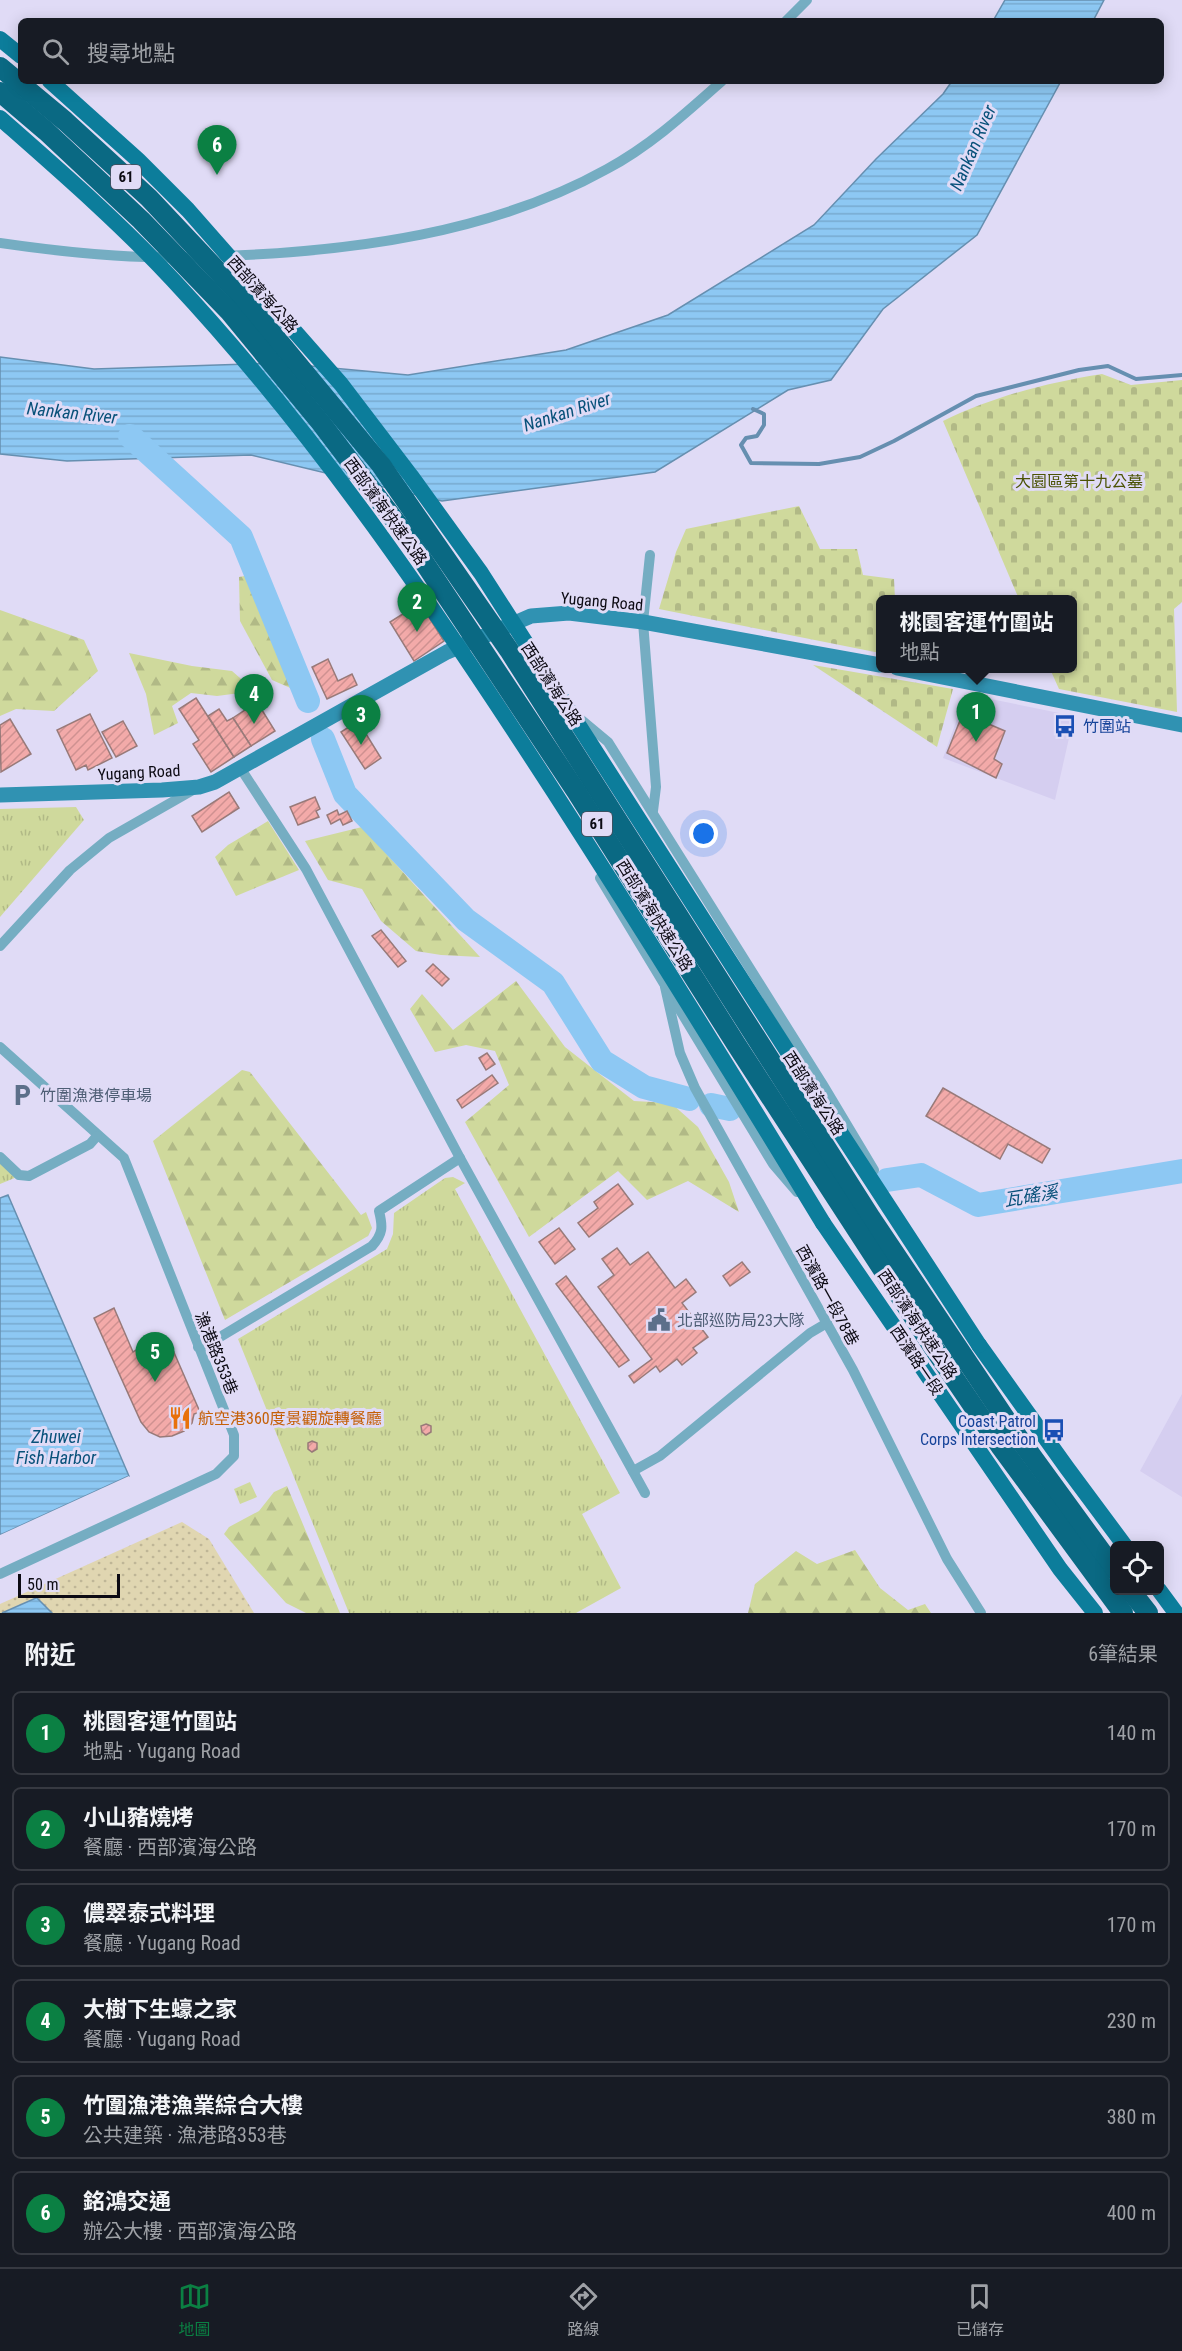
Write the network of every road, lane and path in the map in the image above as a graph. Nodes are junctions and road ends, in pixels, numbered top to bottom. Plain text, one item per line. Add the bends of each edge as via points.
1 (807, 0) edge
2 (789, 18) edge
3 (0, 39) edge
4 (18, 54) edge
5 (0, 67) edge
6 (18, 82) edge
7 (20, 84) edge
8 (53, 84) edge
9 (719, 84) edge
10 (0, 92) edge
11 (0, 118) edge
12 (0, 243) edge
13 (650, 555) dead end
14 (643, 622) junction
15 (504, 627) junction
16 (471, 642) junction
17 (876, 664) edge
18 (917, 673) edge
19 (1182, 725) edge
20 (241, 769) junction
21 (199, 787) junction
22 (0, 795) edge
23 (653, 811) junction
24 (0, 946) edge
25 (665, 987) junction
26 (0, 1047) edge
27 (97, 1136) junction
28 (0, 1157) edge
29 (460, 1158) junction
30 (823, 1223) junction
31 (827, 1323) junction
32 (979, 1345) junction
33 (198, 1347) junction
34 (633, 1471) junction
35 (645, 1492) dead end
36 (1122, 1541) edge
37 (1110, 1564) edge
38 (0, 1574) edge
39 (1134, 1595) edge
40 (1163, 1595) edge
41 (981, 1613) edge
42 (1095, 1613) edge
43 (1123, 1613) edge
44 (1148, 1613) edge
45 (1176, 1613) edge

1 - 2 street
3 - 4 main road
5 - 6 highway, 西部濱海快速公路 / 61, bridge
7 - 37 highway, 西部濱海快速公路 / 61, bridge via 149,198 242,297 381,465 509,650 871,1218 1015,1433
8 - 32 main road, 西部濱海公路 / 61, bridge via 195,218 341,384 411,476 481,573
9 - 12 street via 658,136 608,169 543,200 484,220 409,236 261,255 166,258
10 - 43 highway, 西部濱海快速公路 / 61, bridge via 141,220 229,311 406,535 576,791 928,1341
11 - 30 main road, 61, bridge via 172,279 267,388 351,496 525,746 682,991
13 - 14 street
14 - 15 street, Yugang Road via 569,613 531,616
14 - 17 street, Yugang Road
14 - 23 street via 656,787
15 - 16 street, Yugang Road
15 - 23 street via 550,694 609,742
16 - 20 street, Yugang Road
16 - 25 street via 521,717 557,808
18 - 19 street
20 - 21 street, Yugang Road
20 - 29 street via 306,869
21 - 22 street, Yugang Road
21 - 24 street via 109,838 70,870
23 - 32 street via 958,1303
25 - 30 street via 773,1164
25 - 31 street, 西濱路一段78巷 via 680,1053 695,1088
26 - 27 street, 漁港路353巷
27 - 28 street via 90,1144 29,1176 19,1175
27 - 33 street, 漁港路353巷 via 124,1158 131,1172
29 - 33 street via 379,1211 381,1237 372,1246
29 - 34 street
30 - 42 main road, 西濱路一段 / 61 via 1060,1569
31 - 34 street via 660,1456
31 - 41 street, 西濱路一段78巷 via 947,1559
32 - 36 main road, 61
33 - 38 street, 漁港路353巷 via 234,1435 234,1456 216,1474
34 - 35 street
39 - 44 highway
40 - 45 main road

